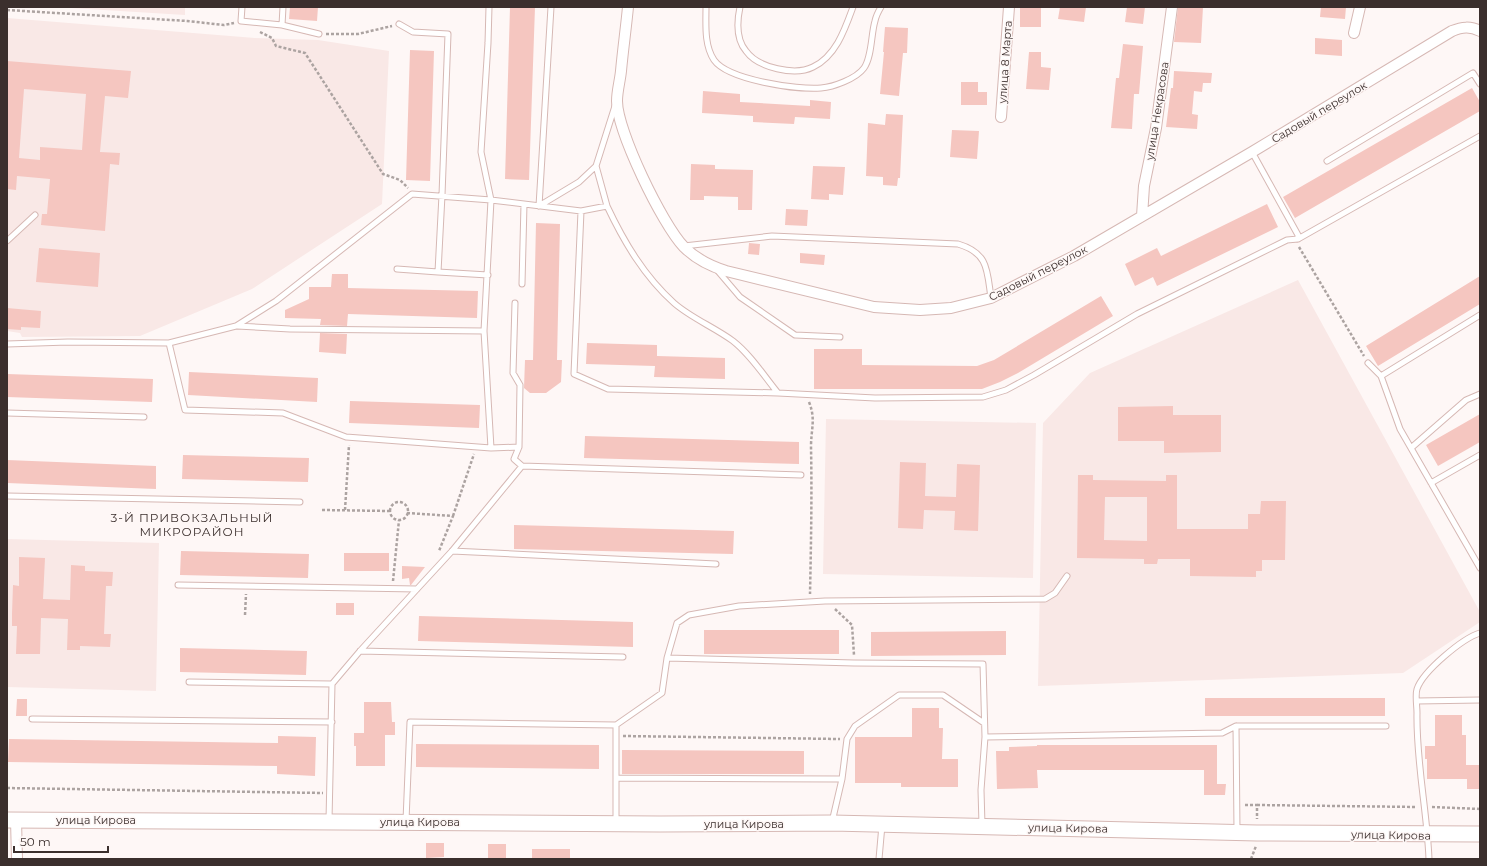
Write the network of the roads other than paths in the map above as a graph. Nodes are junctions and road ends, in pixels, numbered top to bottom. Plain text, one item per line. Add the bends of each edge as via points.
1 (242, 7) edge
2 (283, 7) edge
3 (489, 7) edge
4 (551, 7) edge
5 (628, 7) edge
6 (706, 7) edge
7 (740, 7) edge
8 (853, 7) edge
9 (880, 7) edge
10 (1009, 7) edge
11 (1172, 7) edge
12 (1360, 7) edge
13 (399, 24) road end
14 (282, 25) junction
15 (1480, 31) edge
16 (1354, 33) dead end
17 (319, 34) road end
18 (1480, 84) edge
19 (617, 102) junction
20 (1001, 117) dead end
21 (1480, 136) edge
22 (1252, 152) junction
23 (1327, 161) dead end
24 (596, 166) junction
25 (442, 195) junction
26 (491, 200) junction
27 (524, 204) junction
28 (539, 206) junction
29 (607, 206) junction
30 (581, 211) junction
31 (36, 215) dead end
32 (1142, 216) junction
33 (1296, 239) junction
34 (7, 241) edge
35 (683, 246) junction
36 (716, 268) junction
37 (397, 269) dead end
38 (438, 272) junction
39 (488, 274) junction
40 (522, 284) dead end
41 (992, 298) junction
42 (514, 303) dead end
43 (1480, 315) edge
44 (236, 326) junction
45 (484, 330) junction
46 (840, 337) dead end
47 (169, 343) junction
48 (7, 344) edge
49 (1368, 363) road end
50 (1381, 376) junction
51 (778, 393) junction
52 (1480, 394) edge
53 (7, 413) edge
54 (144, 417) dead end
55 (519, 447) junction
56 (491, 448) junction
57 (1411, 448) junction
58 (1480, 455) edge
59 (522, 466) junction
60 (801, 475) dead end
61 (1431, 483) junction
62 (7, 496) edge
63 (300, 502) dead end
64 (452, 551) junction
65 (716, 564) dead end
66 (1480, 568) edge
67 (1067, 576) dead end
68 (178, 585) dead end
69 (417, 588) junction
70 (1480, 633) edge
71 (360, 651) junction
72 (623, 657) dead end
73 (667, 658) junction
74 (189, 682) dead end
75 (332, 684) junction
76 (1480, 700) edge
77 (1417, 701) junction
78 (32, 718) dead end
79 (332, 722) junction
80 (984, 723) junction
81 (616, 725) junction
82 (1236, 726) junction
83 (1386, 726) dead end
84 (985, 737) junction
85 (616, 778) junction
86 (842, 779) junction
87 (12, 820) edge
88 (329, 821) junction
89 (406, 822) junction
90 (616, 823) junction
91 (832, 823) junction
92 (882, 824) junction
93 (982, 826) junction
94 (1237, 832) junction
95 (1480, 834) edge
96 (1428, 835) junction
97 (17, 859) edge
98 (879, 859) edge
99 (1429, 859) edge

1 - 14 lane via 241,21
2 - 14 lane
3 - 26 lane via 481,152
4 - 28 lane
5 - 19 street, Садовый переулок
6 - 9 lane via 708,48 715,61 724,69 769,83 821,88 839,84 864,69
7 - 8 lane via 740,37 746,51 760,63 789,70 814,67 827,57 844,32
10 - 20 street, улица 8 Марта
11 - 32 street, улица Некрасова via 1156,128 1144,186
12 - 16 street
13 - 25 lane via 413,32 448,34
14 - 17 lane
15 - 22 street, Садовый переулок via 1463,27 1452,31
18 - 23 lane via 1473,73
19 - 24 lane
19 - 35 street, Садовый переулок via 625,138 655,202
21 - 33 lane
22 - 32 street, Садовый переулок
22 - 33 lane via 1298,235
24 - 28 lane via 579,182
24 - 29 lane
25 - 26 lane
25 - 38 lane
25 - 44 lane via 412,194 276,301
26 - 27 lane
26 - 39 lane
27 - 28 lane
27 - 40 lane
28 - 30 lane
29 - 30 lane
29 - 51 lane via 622,238 652,279 675,304 745,351
30 - 51 lane via 574,374 608,389
31 - 34 lane
32 - 41 street, Садовый переулок via 1074,256
33 - 51 lane via 1287,240 1137,314 1034,375 1006,390 983,397 876,398
35 - 36 street, Садовый переулок
35 - 41 lane via 772,236 958,244 976,252 983,260
36 - 41 street, Садовый переулок via 874,307 920,310 951,308
36 - 46 lane via 740,297 795,335
37 - 38 lane
38 - 39 lane
39 - 45 lane
42 - 55 lane via 513,373 520,386
43 - 50 lane
44 - 45 lane via 290,329
44 - 47 lane
45 - 56 lane
47 - 48 lane
47 - 56 lane via 185,410 283,413 349,438
49 - 50 lane
50 - 57 lane via 1400,429
52 - 57 lane via 1466,400
53 - 54 lane
55 - 56 lane
55 - 59 lane via 514,459
57 - 61 lane
58 - 61 lane
59 - 60 lane
59 - 64 lane
61 - 66 lane
62 - 63 lane
64 - 65 lane
64 - 69 lane
67 - 73 lane via 1055,593 1045,599 826,601 740,606 689,615 677,623
68 - 69 lane
69 - 71 lane
70 - 77 lane via 1472,636 1431,667 1417,689
71 - 72 lane
71 - 75 lane
73 - 80 lane via 984,664
73 - 81 lane via 662,693
74 - 75 lane
75 - 79 lane
76 - 77 lane
77 - 96 lane via 1417,728
78 - 79 lane
79 - 88 lane
80 - 84 lane
80 - 86 lane via 943,695 899,696 855,726 847,740
81 - 85 lane
81 - 89 lane via 410,722
82 - 83 lane
82 - 84 lane via 1222,733
82 - 94 lane
84 - 93 lane via 981,790
85 - 86 lane
85 - 90 lane
86 - 91 lane
87 - 88 main road, улица Кирова
87 - 97 street
88 - 89 main road, улица Кирова
89 - 90 main road, улица Кирова
90 - 91 main road, улица Кирова
91 - 92 main road, улица Кирова
92 - 93 main road, улица Кирова
92 - 98 lane
93 - 94 main road, улица Кирова
94 - 96 main road, улица Кирова
95 - 96 main road, улица Кирова
96 - 99 lane

